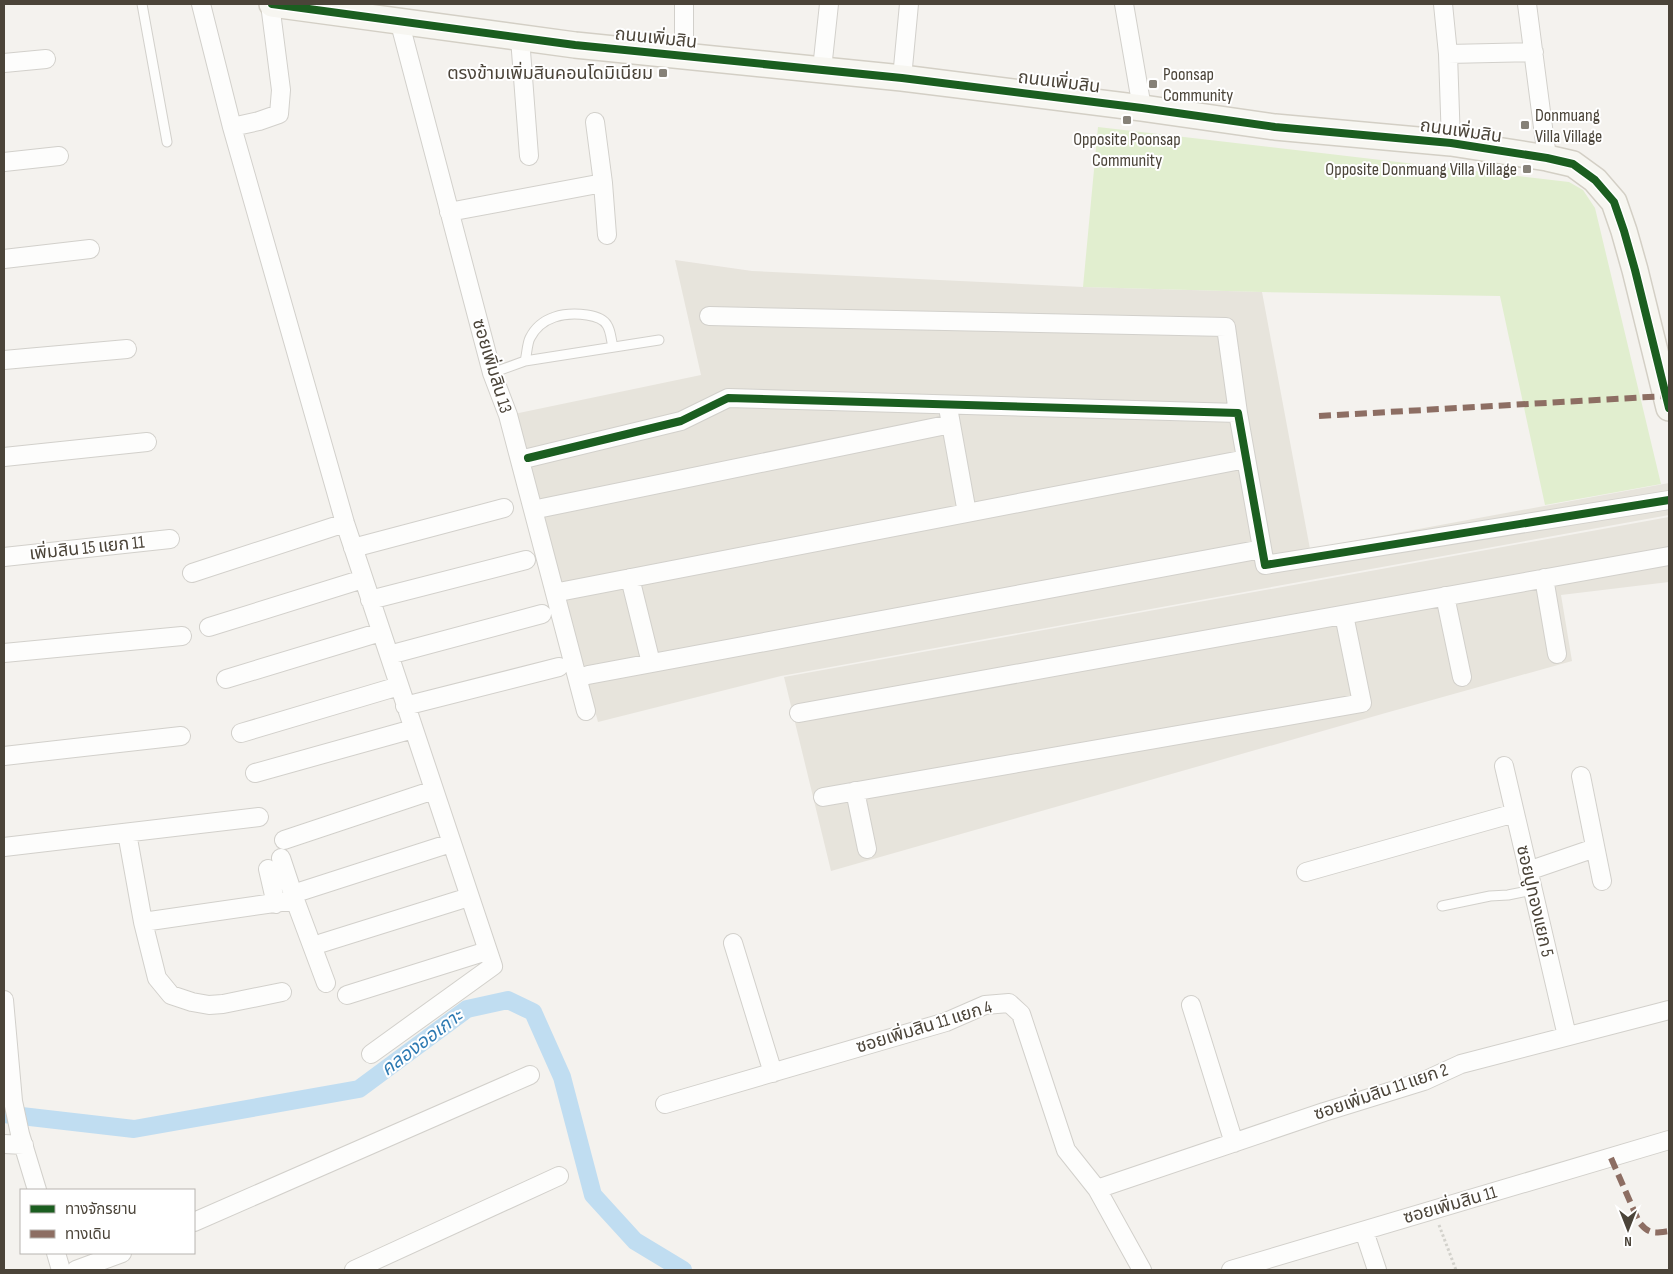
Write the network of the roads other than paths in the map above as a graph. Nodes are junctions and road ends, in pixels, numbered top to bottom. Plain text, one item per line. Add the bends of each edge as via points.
1 (142, 4) edge
2 (201, 4) edge
3 (271, 4) edge
4 (684, 4) edge
5 (829, 4) edge
6 (909, 4) edge
7 (1124, 4) edge
8 (1443, 4) edge
9 (1527, 4) edge
10 (399, 20) junction
11 (520, 38) junction
12 (1534, 52) junction
13 (1448, 54) junction
14 (684, 56) junction
15 (46, 59) dead end
16 (4, 62) edge
17 (822, 69) junction
18 (902, 78) junction
19 (1142, 108) junction
20 (596, 122) dead end
21 (232, 127) junction
22 (167, 142) dead end
23 (1451, 143) junction
24 (59, 156) dead end
25 (529, 156) dead end
26 (1547, 158) junction
27 (4, 162) edge
28 (603, 183) junction
29 (449, 212) junction
30 (608, 235) dead end
31 (90, 249) dead end
32 (4, 258) edge
33 (709, 316) dead end
34 (659, 340) dead end
35 (612, 347) junction
36 (127, 349) dead end
37 (4, 360) edge
38 (525, 361) junction
39 (492, 373) junction
40 (947, 404) junction
41 (1669, 408) edge
42 (1238, 413) junction
43 (951, 424) junction
44 (147, 442) dead end
45 (4, 457) edge
46 (528, 458) dead end
47 (1246, 459) junction
48 (1669, 500) edge
49 (504, 508) dead end
50 (542, 508) dead end
51 (967, 513) junction
52 (345, 523) junction
53 (170, 539) dead end
54 (353, 548) junction
55 (1262, 549) junction
56 (1669, 556) edge
57 (4, 557) edge
58 (526, 560) dead end
59 (192, 573) dead end
60 (630, 578) junction
61 (1544, 578) junction
62 (364, 579) junction
63 (564, 590) dead end
64 (1445, 596) junction
65 (370, 600) junction
66 (542, 614) dead end
67 (1344, 615) junction
68 (209, 627) dead end
69 (381, 632) junction
70 (182, 636) dead end
71 (4, 653) edge
72 (389, 654) junction
73 (1558, 654) dead end
74 (651, 663) junction
75 (559, 667) dead end
76 (588, 675) dead end
77 (1462, 677) dead end
78 (226, 679) dead end
79 (399, 686) junction
80 (406, 706) junction
81 (586, 711) dead end
82 (798, 713) dead end
83 (413, 729) junction
84 (241, 733) dead end
85 (181, 736) dead end
86 (4, 756) edge
87 (1504, 766) dead end
88 (255, 773) dead end
89 (1581, 776) dead end
90 (434, 790) junction
91 (856, 791) junction
92 (823, 797) dead end
93 (1515, 813) junction
94 (259, 817) dead end
95 (127, 833) junction
96 (284, 840) dead end
97 (451, 843) junction
98 (4, 847) edge
99 (1595, 848) junction
100 (867, 849) dead end
101 (1528, 871) junction
102 (1306, 872) dead end
103 (1602, 881) dead end
104 (1533, 890) junction
105 (299, 896) junction
106 (469, 898) junction
107 (276, 904) junction
108 (1442, 906) dead end
109 (143, 922) junction
110 (322, 943) dead end
111 (733, 943) dead end
112 (487, 951) junction
113 (326, 983) dead end
114 (282, 992) dead end
115 (347, 995) dead end
116 (4, 1000) edge
117 (1190, 1005) dead end
118 (1669, 1010) edge
119 (1566, 1036) junction
120 (371, 1054) dead end
121 (773, 1073) junction
122 (530, 1075) dead end
123 (665, 1104) dead end
124 (22, 1139) junction
125 (1669, 1140) edge
126 (1234, 1143) junction
127 (4, 1144) edge
128 (559, 1176) dead end
129 (37, 1189) edge
130 (1097, 1189) junction
131 (195, 1222) edge
132 (1364, 1231) junction
133 (56, 1254) edge
134 (119, 1254) edge
135 (62, 1270) edge
136 (76, 1270) edge
137 (354, 1270) edge
138 (1142, 1270) edge
139 (1230, 1270) edge
140 (1377, 1270) edge

1 - 22 lane
2 - 21 street
3 - 10 street, ถนนเพิ่มสิน
3 - 21 street via 281,90 279,114
4 - 14 street
5 - 17 street
6 - 18 street
7 - 19 street
8 - 13 street
9 - 12 street
10 - 11 street, ถนนเพิ่มสิน
10 - 29 street, ซอยเพิ่มสิน 13
11 - 14 street, ถนนเพิ่มสิน
11 - 25 street
12 - 13 street
12 - 26 street
13 - 23 street
14 - 17 street, ถนนเพิ่มสิน
15 - 16 street
17 - 18 street, ถนนเพิ่มสิน
18 - 19 street, ถนนเพิ่มสิน
19 - 23 street, ถนนเพิ่มสิน via 1275,127
20 - 28 street
21 - 52 street
23 - 26 street, ถนนเพิ่มสิน
24 - 27 street
26 - 41 street, ถนนเพิ่มสิน via 1574,164 1595,180 1614,202 1636,270
28 - 29 street
28 - 30 street
29 - 39 street, ซอยเพิ่มสิน 13
31 - 32 street
33 - 42 street via 1226,327
34 - 35 lane
35 - 38 lane
35 - 38 lane via 608,326 603,320 573,313 552,317 539,326 530,339
36 - 37 street
38 - 39 lane
39 - 81 street, ซอยเพิ่มสิน 13 via 508,416
40 - 42 street
40 - 43 street
40 - 46 street via 728,398 681,421
42 - 47 street
43 - 50 street
43 - 51 street
44 - 45 street
47 - 51 street
47 - 55 street
48 - 55 street via 1265,565
49 - 54 street
51 - 60 street
52 - 54 street
52 - 59 street
53 - 57 street, เพิ่มสิน 15 แยก 11
54 - 62 street
55 - 74 street
56 - 61 street
58 - 65 street
60 - 63 street
60 - 74 street
61 - 64 street
61 - 73 street
62 - 65 street
62 - 68 street
64 - 67 street
64 - 77 street
65 - 69 street
66 - 72 street
67 - 82 street
67 - 91 street via 1362,704
69 - 72 street
69 - 78 street
70 - 71 street
72 - 79 street
74 - 76 street
75 - 80 street
79 - 80 street
79 - 84 street
80 - 83 street
83 - 88 street
83 - 90 street
85 - 86 street
87 - 93 street, ซอยปูทองแยก 5
89 - 99 street
90 - 96 street
90 - 97 street
91 - 92 street
91 - 100 street
93 - 101 street, ซอยปูทองแยก 5
93 - 102 street
94 - 95 street
95 - 98 street
95 - 109 street
97 - 105 street
97 - 106 street
99 - 101 street
99 - 103 street
101 - 104 street, ซอยปูทองแยก 5
104 - 108 lane
104 - 119 street, ซอยปูทองแยก 5
105 - 107 street
105 - 107 street via 274,863
105 - 113 street
106 - 110 street
106 - 112 street
107 - 109 street
109 - 114 street via 158,978 171,995 209,1005
111 - 121 street
112 - 115 street
112 - 120 street via 493,966
116 - 124 street via 13,1101
117 - 126 street
118 - 119 street, ซอยเพิ่มสิน 11 แยก 2
119 - 126 street, ซอยเพิ่มสิน 11 แยก 2 via 1461,1064 1424,1081
121 - 123 street, ซอยเพิ่มสิน 11 แยก 4
121 - 130 street, ซอยเพิ่มสิน 11 แยก 4 via 946,1022 985,1006 1009,1003 1021,1014 1066,1150
122 - 131 street
124 - 127 street
124 - 129 street
125 - 132 street, ซอยเพิ่มสิน 11
126 - 130 street, ซอยเพิ่มสิน 11 แยก 2
128 - 137 street
130 - 138 street, ซอยเพิ่มสิน 11 แยก 4
132 - 139 street, ซอยเพิ่มสิน 11
132 - 140 street
133 - 135 street
134 - 136 street

